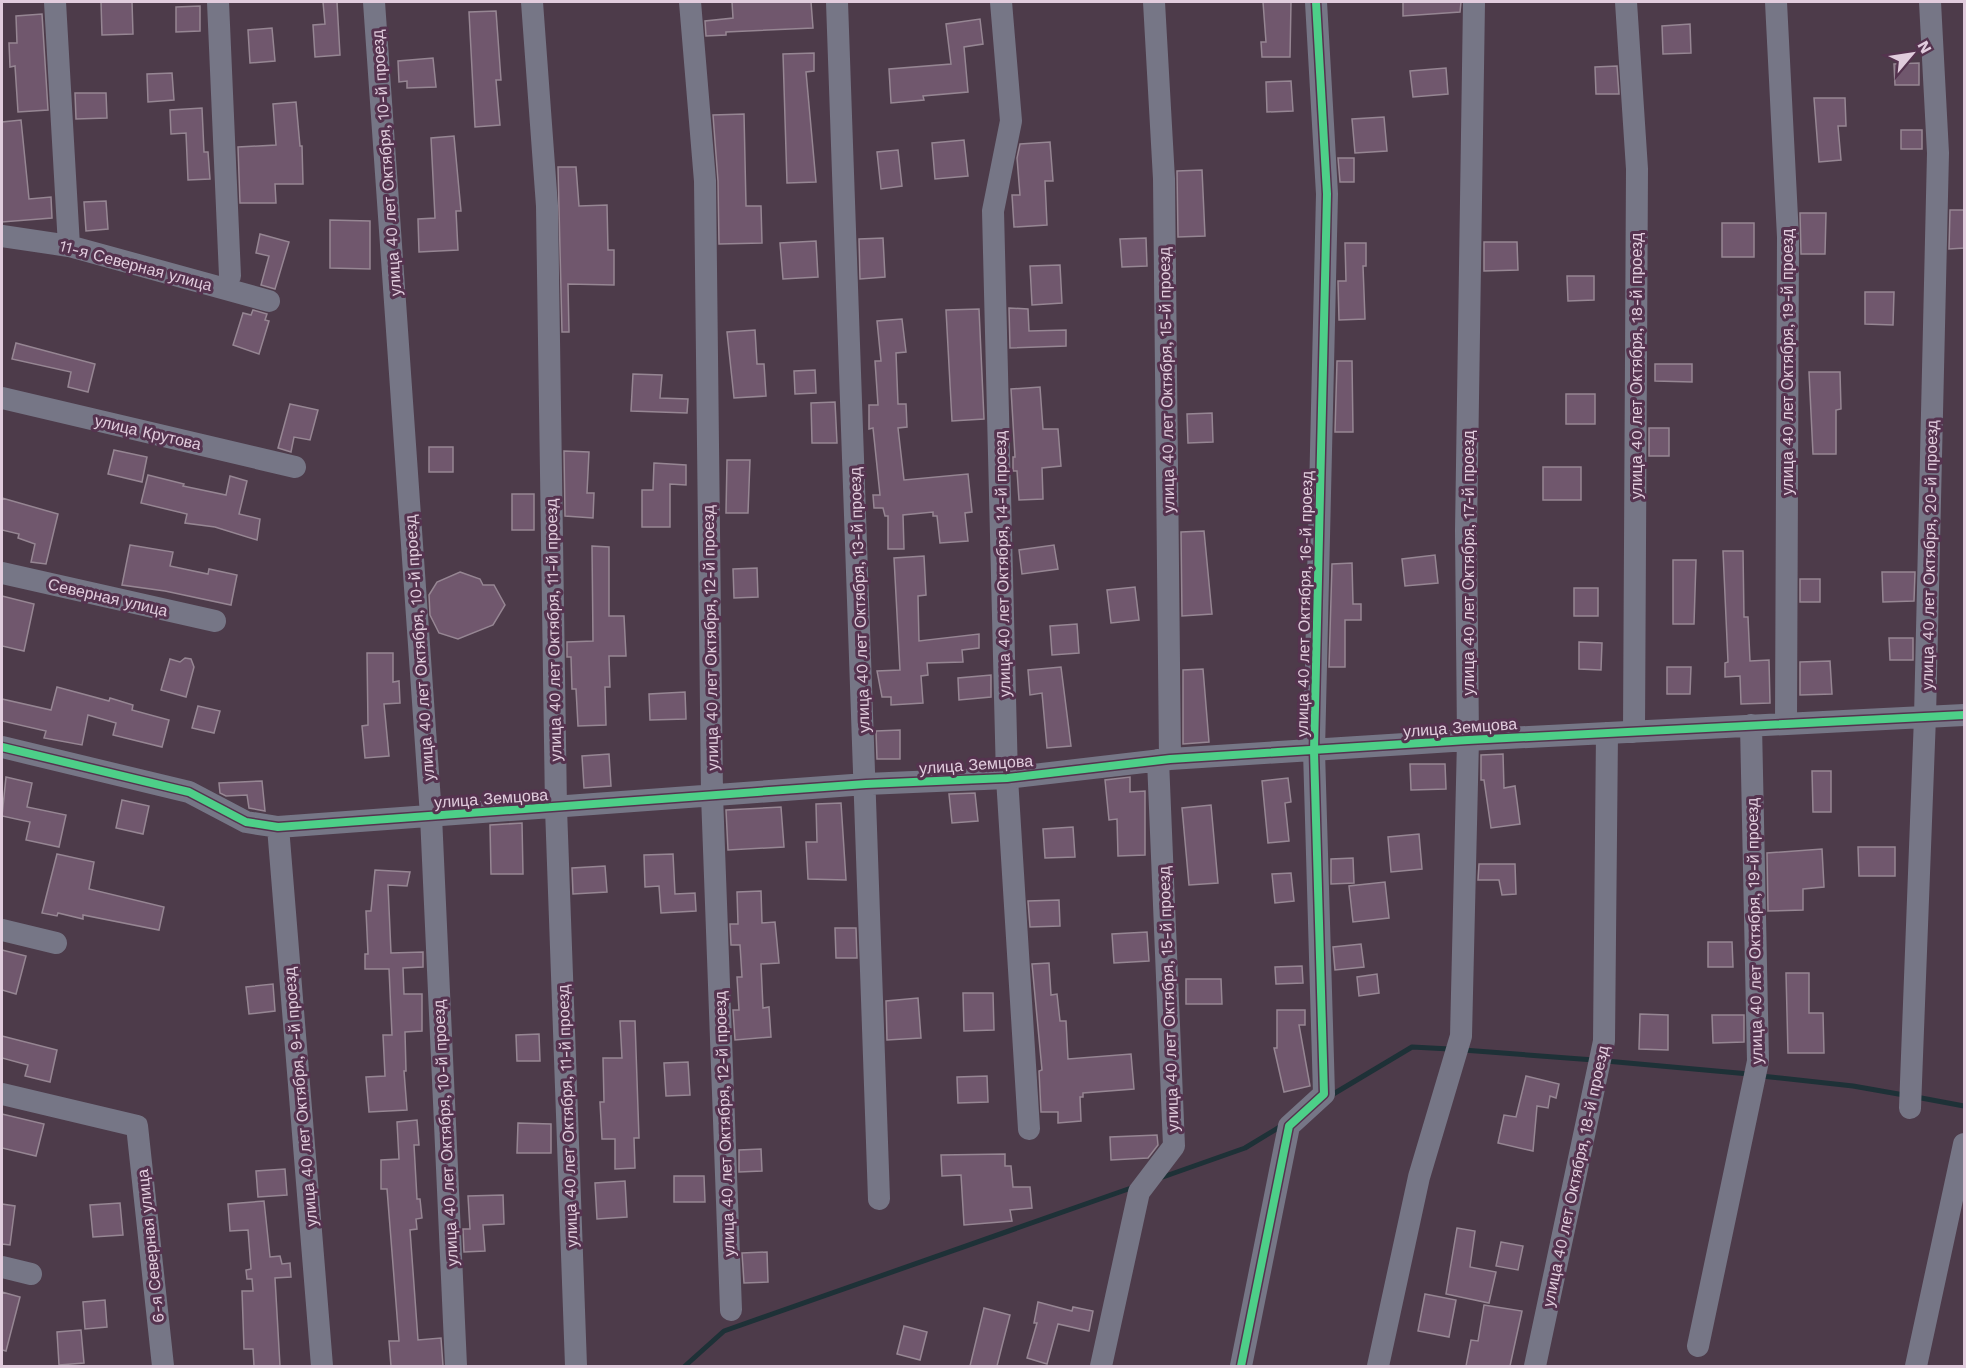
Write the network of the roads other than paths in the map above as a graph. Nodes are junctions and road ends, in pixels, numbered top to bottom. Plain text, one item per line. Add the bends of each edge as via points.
1 (55, 2) edge
2 (218, 2) edge
3 (374, 2) edge
4 (532, 2) edge
5 (690, 2) edge
6 (837, 2) edge
7 (1001, 2) edge
8 (1154, 2) edge
9 (1316, 2) edge
10 (1474, 2) edge
11 (1626, 2) edge
12 (1776, 2) edge
13 (1930, 2) edge
14 (2, 236) edge
15 (69, 246) junction
16 (230, 276) dead end
17 (269, 301) dead end
18 (2, 398) edge
19 (295, 467) dead end
20 (2, 573) edge
21 (215, 621) dead end
22 (1965, 715) edge
23 (1925, 717) junction
24 (1786, 723) junction
25 (1750, 725) junction
26 (1634, 732) junction
27 (1607, 733) junction
28 (1468, 740) junction
29 (2, 747) edge
30 (1314, 751) junction
31 (1164, 759) junction
32 (1007, 778) junction
33 (866, 784) junction
34 (712, 795) junction
35 (556, 808) junction
36 (431, 816) junction
37 (278, 827) junction
38 (2, 930) edge
39 (56, 943) dead end
40 (2, 1094) edge
41 (1911, 1108) dead end
42 (1029, 1129) dead end
43 (1964, 1144) edge
44 (879, 1199) dead end
45 (2, 1267) edge
46 (31, 1274) dead end
47 (731, 1310) dead end
48 (1698, 1346) dead end
49 (163, 1366) edge
50 (322, 1366) edge
51 (456, 1366) edge
52 (576, 1366) edge
53 (1101, 1366) edge
54 (1240, 1366) edge
55 (1378, 1366) edge
56 (1535, 1366) edge
57 (1916, 1366) edge

1 - 15 street
2 - 16 street
3 - 36 street, улица 40 лет Октября, 10-й проезд
4 - 35 street, улица 40 лет Октября, 11-й проезд via 547,206
5 - 34 street, улица 40 лет Октября, 12-й проезд via 705,181
6 - 33 street, улица 40 лет Октября, 13-й проезд
7 - 32 street, улица 40 лет Октября, 14-й проезд via 1011,121 993,211
8 - 31 street, улица 40 лет Октября, 15-й проезд via 1164,179
9 - 30 street, улица 40 лет Октября, 16-й проезд via 1327,194
10 - 28 street, улица 40 лет Октября, 17-й проезд via 1466,531
11 - 26 street, улица 40 лет Октября, 18-й проезд via 1637,169
12 - 24 street, улица 40 лет Октября, 19-й проезд via 1788,237
13 - 23 street, улица 40 лет Октября, 20-й проезд via 1938,153
14 - 15 street, 11-я Северная улица
15 - 17 street, 11-я Северная улица
18 - 19 street, улица Крутова
20 - 21 street, Северная улица
22 - 23 street, улица Земцова
23 - 24 street, улица Земцова
23 - 41 street, улица 40 лет Октября, 20-й проезд
24 - 25 street, улица Земцова
25 - 26 street, улица Земцова
25 - 48 street, улица 40 лет Октября, 19-й проезд via 1758,1061
26 - 27 street, улица Земцова
27 - 28 street, улица Земцова
27 - 56 street, улица 40 лет Октября, 18-й проезд via 1604,1041
28 - 30 street, улица Земцова
28 - 55 street, улица 40 лет Октября, 17-й проезд via 1461,1036 1419,1177
29 - 37 street, улица Земцова via 189,792 246,822
30 - 31 street, улица Земцова
30 - 54 street, улица 40 лет Октября, 16-й проезд via 1324,1094 1288,1126
31 - 32 street, улица Земцова
31 - 53 street, улица 40 лет Октября, 15-й проезд via 1173,1146 1139,1192
32 - 33 street, улица Земцова
32 - 42 street, улица 40 лет Октября, 14-й проезд
33 - 34 street, улица Земцова
33 - 44 street, улица 40 лет Октября, 13-й проезд
34 - 35 street, улица Земцова
34 - 47 street, улица 40 лет Октября, 12-й проезд
35 - 36 street, улица Земцова
35 - 52 street, улица 40 лет Октября, 11-й проезд
36 - 37 street, улица Земцова
36 - 51 street, улица 40 лет Октября, 10-й проезд
37 - 50 street, улица 40 лет Октября, 9-й проезд
38 - 39 street
40 - 49 street, 6-я Северная улица via 137,1126
43 - 57 street
45 - 46 street

